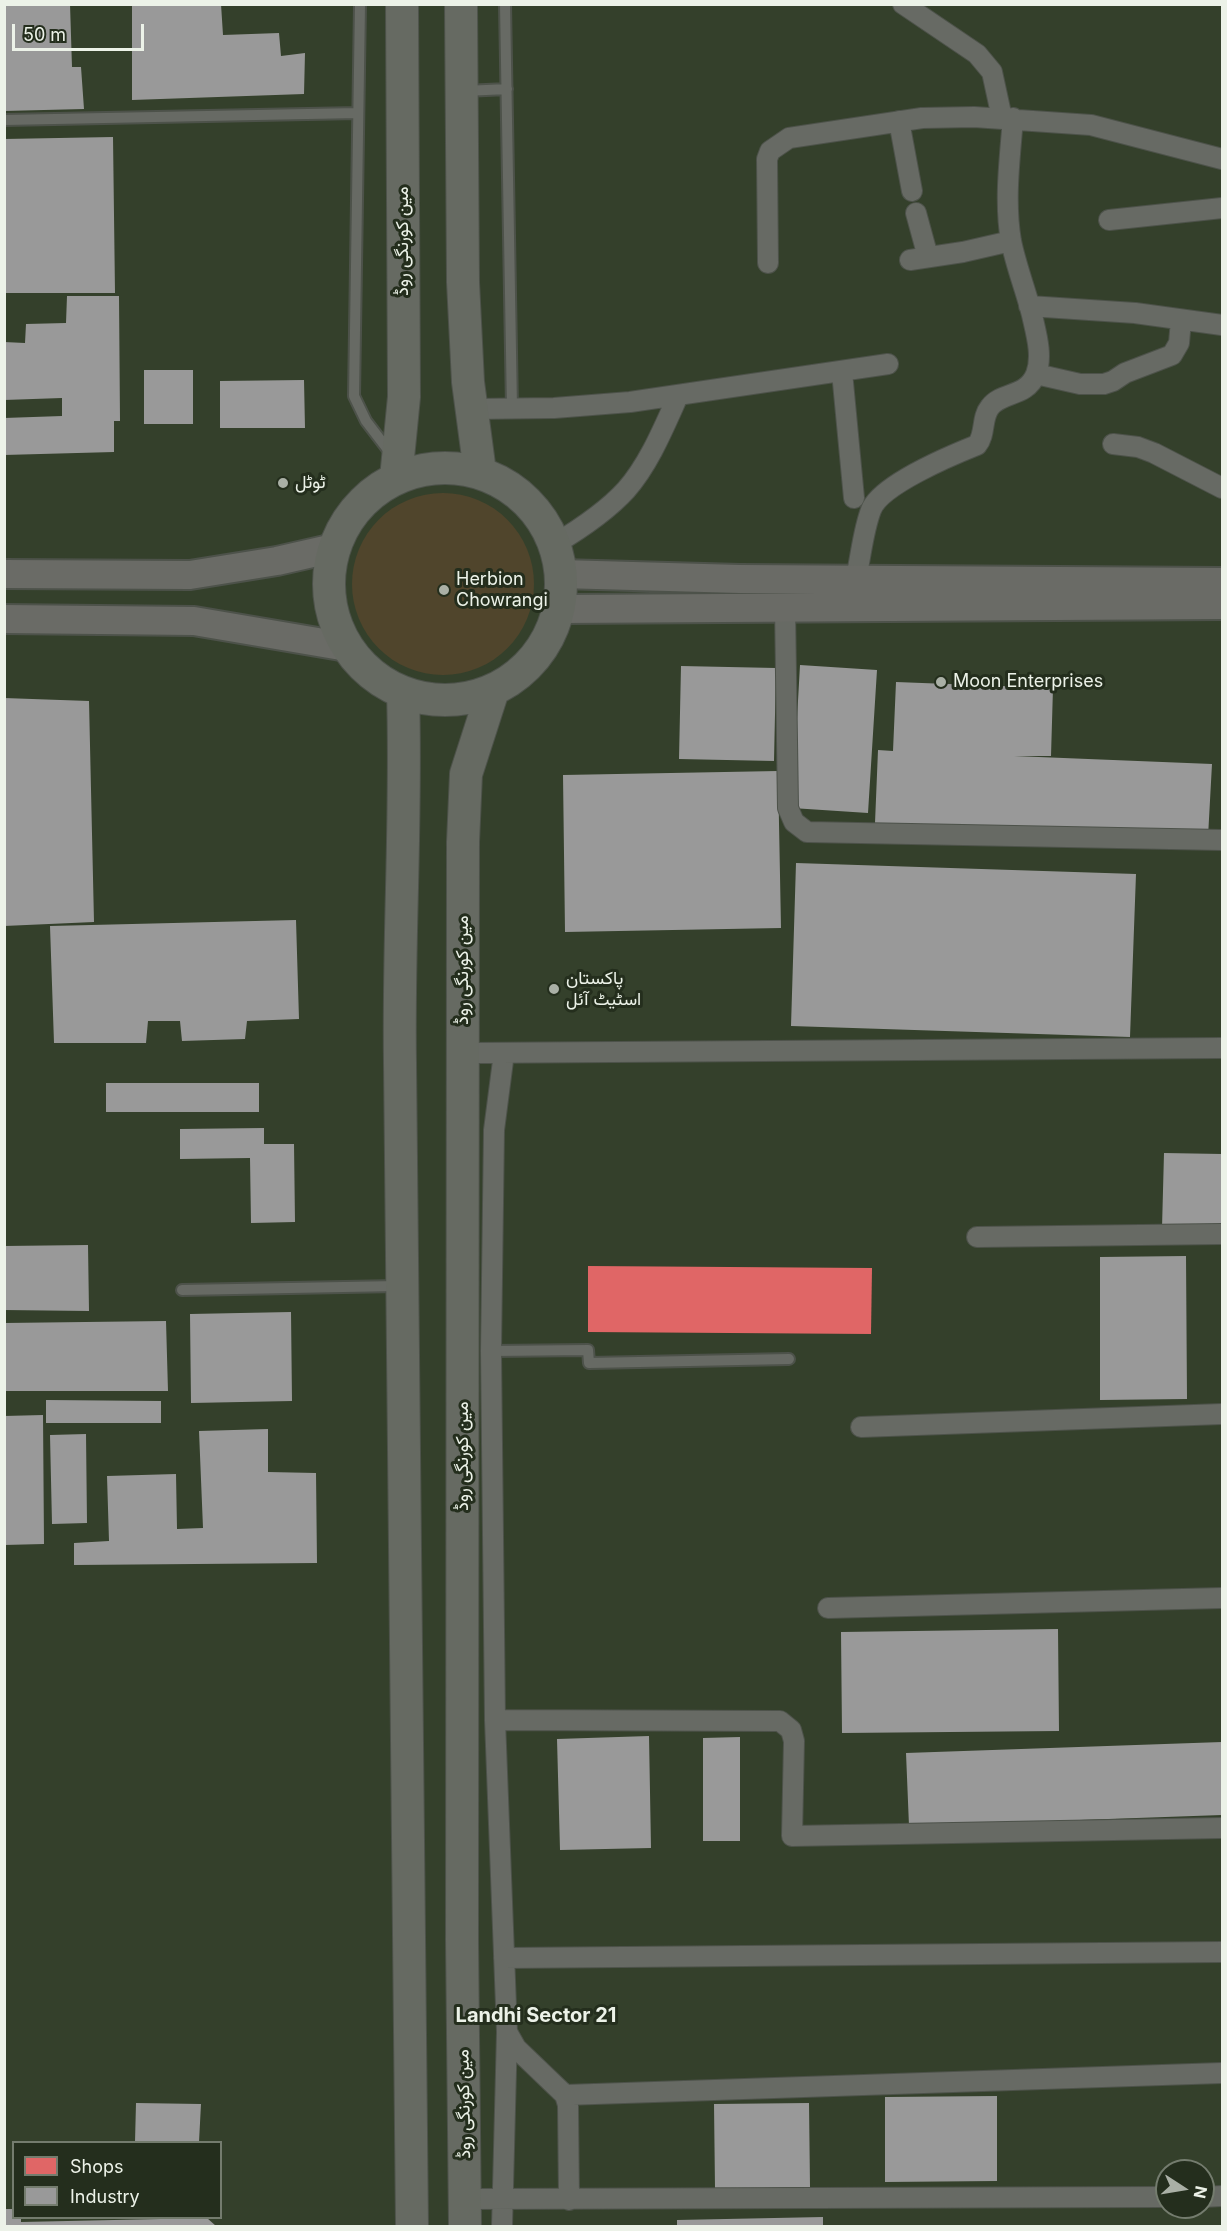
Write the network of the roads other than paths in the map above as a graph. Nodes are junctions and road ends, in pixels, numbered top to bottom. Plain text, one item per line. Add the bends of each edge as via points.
1 (360, 4) edge
2 (402, 4) edge
3 (461, 4) edge
4 (505, 4) edge
5 (903, 4) edge
6 (507, 89) junction
7 (462, 91) junction
8 (358, 113) junction
9 (1008, 118) junction
10 (4, 120) edge
11 (899, 121) junction
12 (1222, 159) edge
13 (912, 191) dead end
14 (1222, 208) edge
15 (916, 213) dead end
16 (1109, 220) dead end
17 (1011, 241) junction
18 (768, 263) dead end
19 (1029, 306) junction
20 (1181, 320) junction
21 (1222, 325) edge
22 (888, 364) dead end
23 (842, 372) junction
24 (1036, 374) junction
25 (678, 396) junction
26 (471, 409) junction
27 (512, 409) junction
28 (1113, 444) dead end
29 (396, 470) junction
30 (480, 472) junction
31 (1222, 488) edge
32 (854, 498) dead end
33 (334, 548) junction
34 (558, 559) junction
35 (4, 574) edge
36 (856, 578) junction
37 (1222, 582) edge
38 (1222, 605) edge
39 (785, 608) junction
40 (560, 609) junction
41 (4, 619) edge
42 (347, 647) junction
43 (493, 690) junction
44 (403, 693) junction
45 (1222, 840) edge
46 (1222, 1048) edge
47 (463, 1053) junction
48 (504, 1053) junction
49 (1222, 1234) edge
50 (977, 1237) dead end
51 (402, 1286) junction
52 (182, 1290) dead end
53 (491, 1351) junction
54 (789, 1359) dead end
55 (1222, 1414) edge
56 (861, 1427) dead end
57 (1222, 1598) edge
58 (828, 1608) dead end
59 (495, 1720) junction
60 (1222, 1828) edge
61 (1222, 1952) edge
62 (504, 1958) junction
63 (507, 2032) junction
64 (1222, 2073) edge
65 (565, 2095) junction
66 (1155, 2197) edge
67 (501, 2198) junction
68 (569, 2200) junction
69 (465, 2213) edge
70 (412, 2226) edge
71 (502, 2226) edge

1 - 8 lane
2 - 29 main road, مین کورنگی روڈ via 404,397
3 - 7 main road
4 - 6 lane
5 - 9 street via 977,54 992,72
6 - 7 lane
6 - 27 lane
7 - 26 main road via 463,282
8 - 10 lane
8 - 29 lane via 354,396
9 - 11 street
9 - 12 street via 1091,125
9 - 17 street
11 - 13 street
11 - 18 street via 789,138 770,151
14 - 16 street
15 - 17 street via 919,258
17 - 19 street
19 - 20 street
19 - 24 street via 1038,339
20 - 21 street
20 - 24 street via 1179,343 1172,355 1113,381 1080,384
22 - 23 street
23 - 25 street
23 - 32 street
24 - 36 street via 1019,393 991,405 982,440 977,445 882,494 871,508
25 - 27 street
25 - 34 street via 655,446 626,490 586,525
26 - 27 street
26 - 30 main road
28 - 31 street via 1154,453
29 - 30 main road via 437,467
29 - 33 main road via 357,507
30 - 34 main road via 515,491 542,520
33 - 35 main road via 190,575
33 - 42 main road via 329,599
34 - 36 main road via 740,579
34 - 40 main road
36 - 37 main road
38 - 39 main road
39 - 40 main road
39 - 45 street via 788,808 794,822 807,832
40 - 43 main road via 539,652 519,674
41 - 42 main road via 194,621
42 - 44 main road via 381,682
43 - 44 main road via 471,698 448,700
43 - 47 main road, مین کورنگی روڈ via 466,774
44 - 51 main road via 406,774 399,1011
46 - 48 street
47 - 48 street
47 - 69 main road, مین کورنگی روڈ
48 - 53 street via 494,1130
49 - 50 street
51 - 52 lane
51 - 70 main road
53 - 54 lane via 588,1350 589,1362
53 - 59 street
55 - 56 street
57 - 58 street
59 - 60 street via 780,1721 791,1730 794,1741 792,1836
59 - 62 street
61 - 62 street
62 - 63 street
63 - 65 street via 516,2048
63 - 67 street
64 - 65 street
65 - 68 street
66 - 68 street
67 - 68 street
67 - 69 street
67 - 71 street

